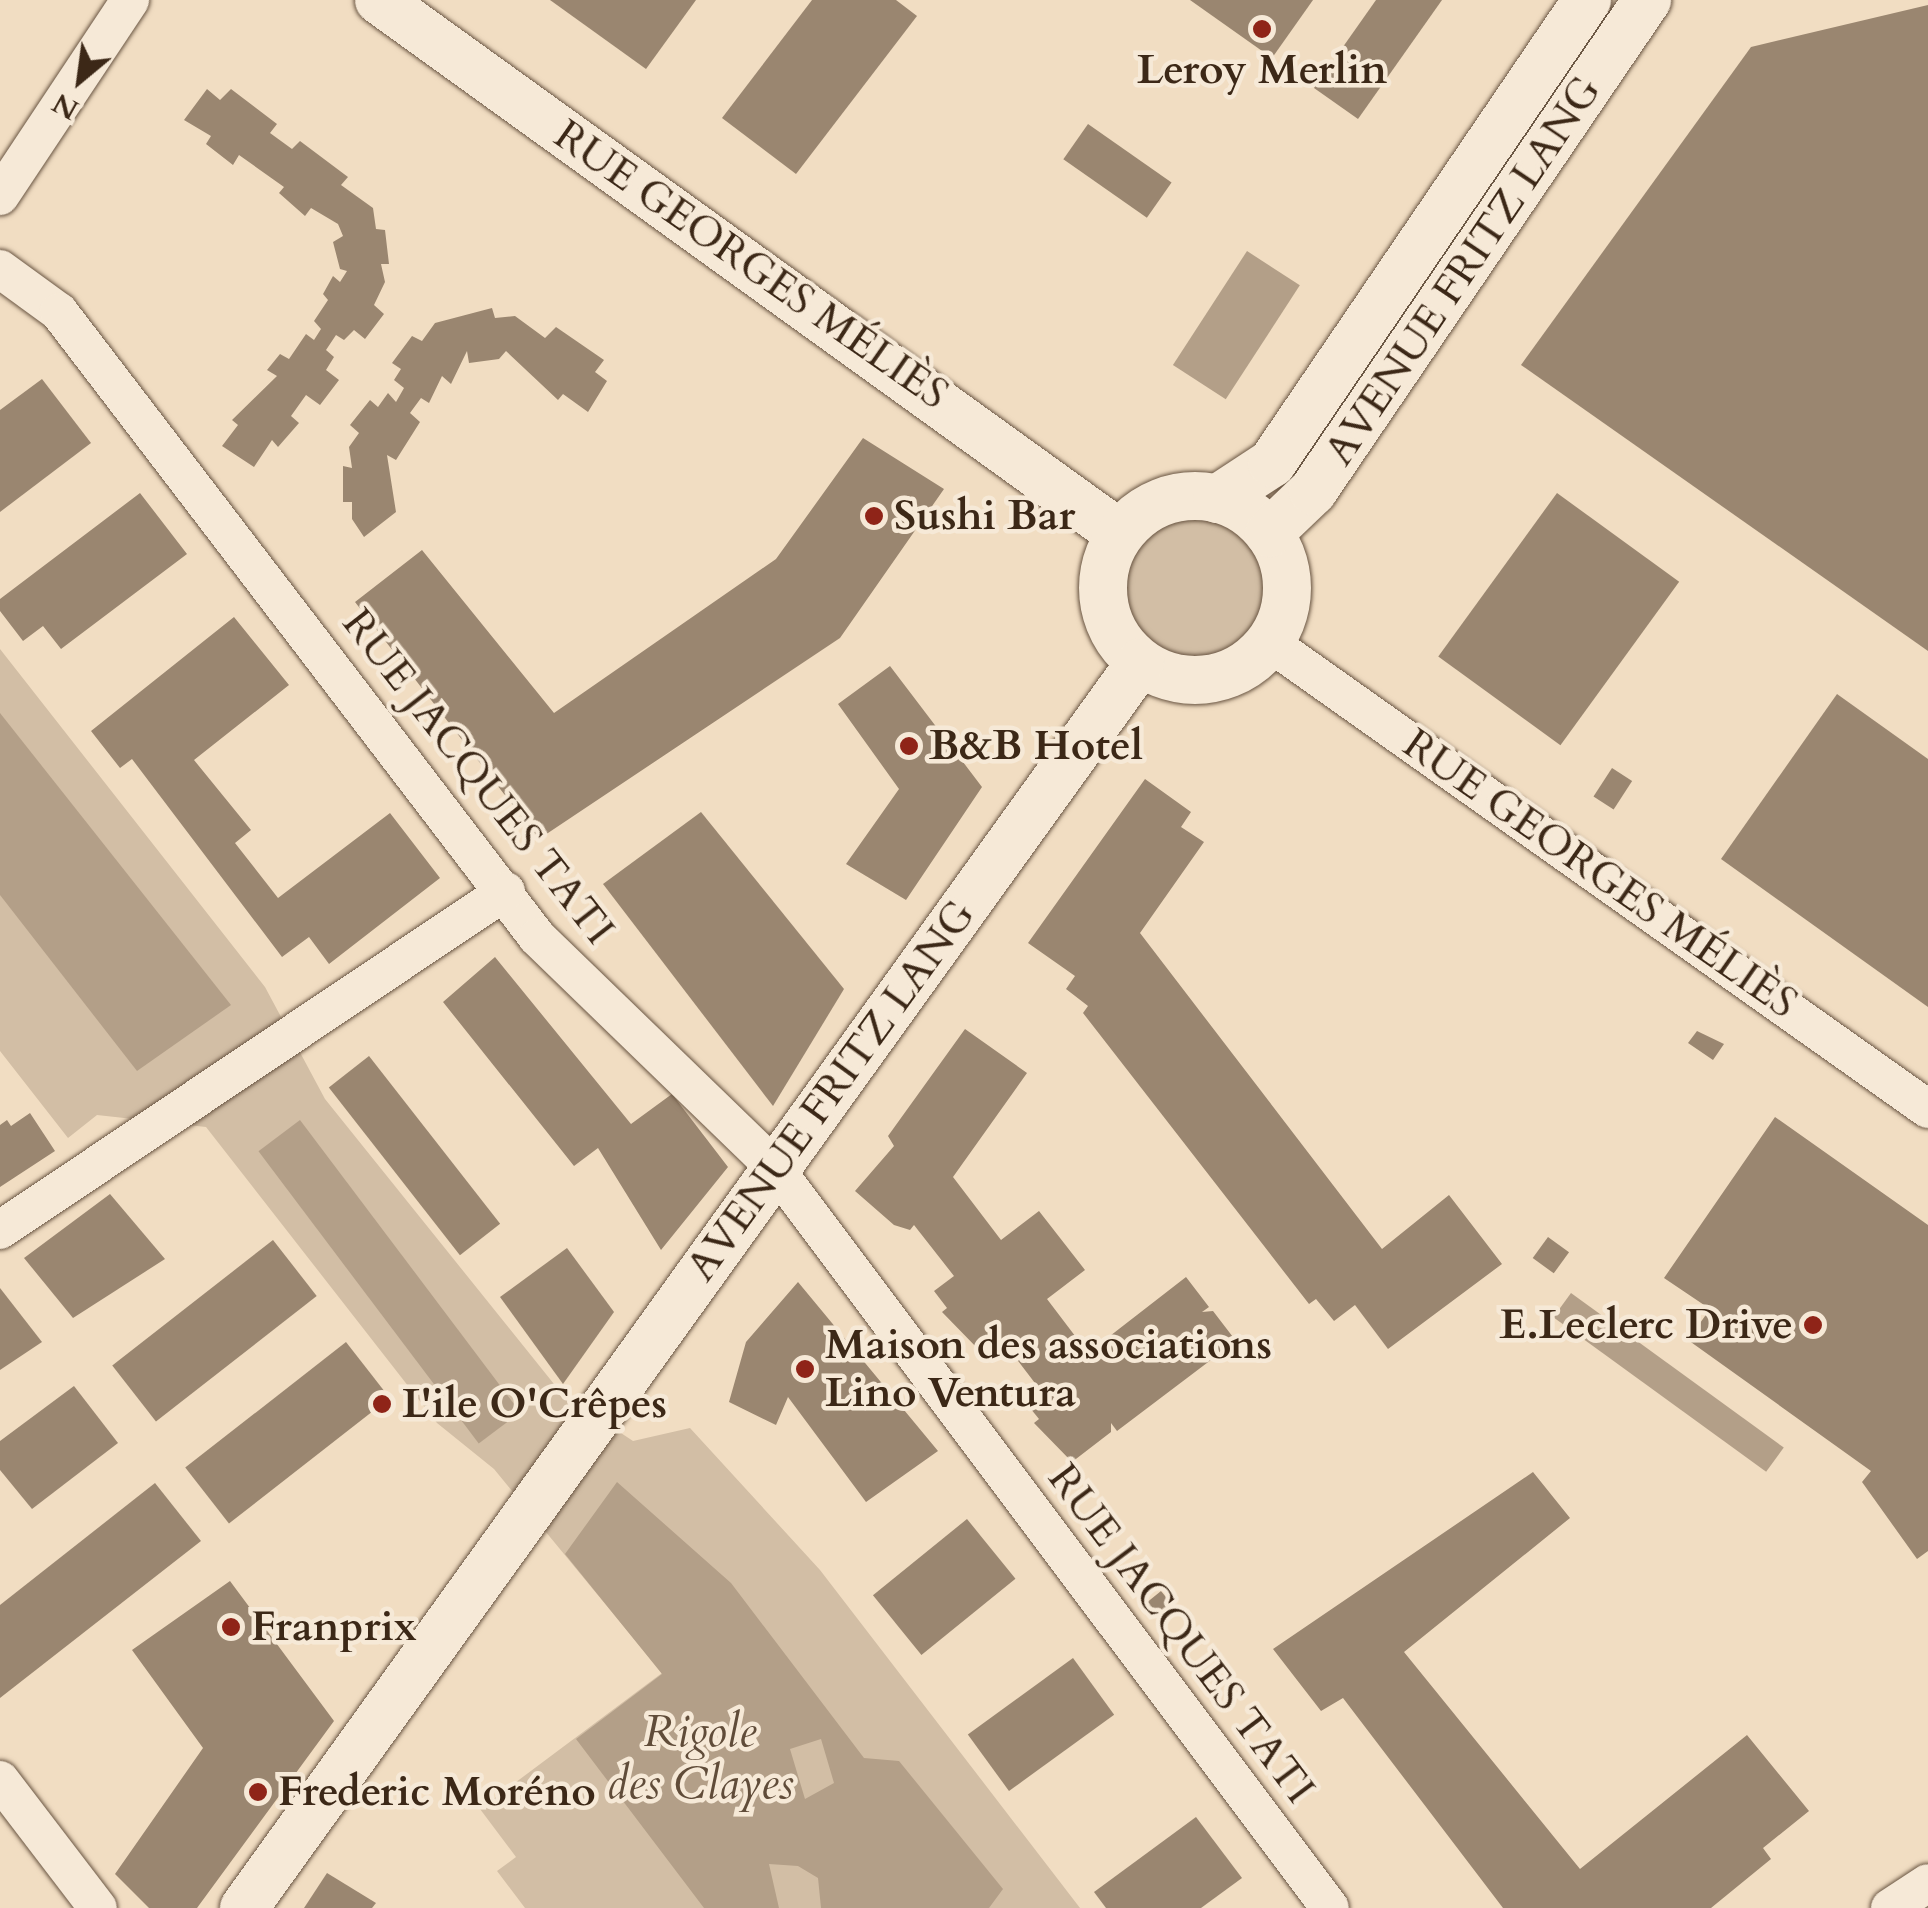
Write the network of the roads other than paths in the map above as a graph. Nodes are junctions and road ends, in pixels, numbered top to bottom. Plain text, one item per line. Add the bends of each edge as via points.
1 (130, 0) edge
2 (379, 0) edge
3 (1587, 0) edge
4 (1647, 0) edge
5 (0, 196) edge
6 (0, 270) edge
7 (1217, 499) junction
8 (1269, 533) junction
9 (1120, 534) junction
10 (1270, 643) junction
11 (1140, 663) junction
12 (506, 891) junction
13 (1928, 1109) edge
14 (774, 1168) junction
15 (0, 1230) edge
16 (0, 1780) edge
17 (1928, 1883) edge
18 (98, 1908) edge
19 (244, 1908) edge
20 (1330, 1908) edge
21 (1890, 1908) edge

1 - 5 street
2 - 9 street, RUE GEORGES MÉLIÈS
3 - 7 street, AVENUE FRITZ LANG via 1272,462
4 - 8 street, AVENUE FRITZ LANG via 1313,491
6 - 12 street, RUE JACQUES TATI via 59,312
7 - 8 street
7 - 9 street via 1163,502
8 - 10 street via 1288,588
9 - 11 street via 1103,588 1120,642
10 - 11 street via 1236,670 1195,681
10 - 13 street, RUE GEORGES MÉLIÈS
11 - 14 street, AVENUE FRITZ LANG
12 - 14 street, RUE JACQUES TATI via 537,937
12 - 15 street
14 - 19 street, AVENUE FRITZ LANG
14 - 20 street, RUE JACQUES TATI
16 - 18 street
17 - 21 street

